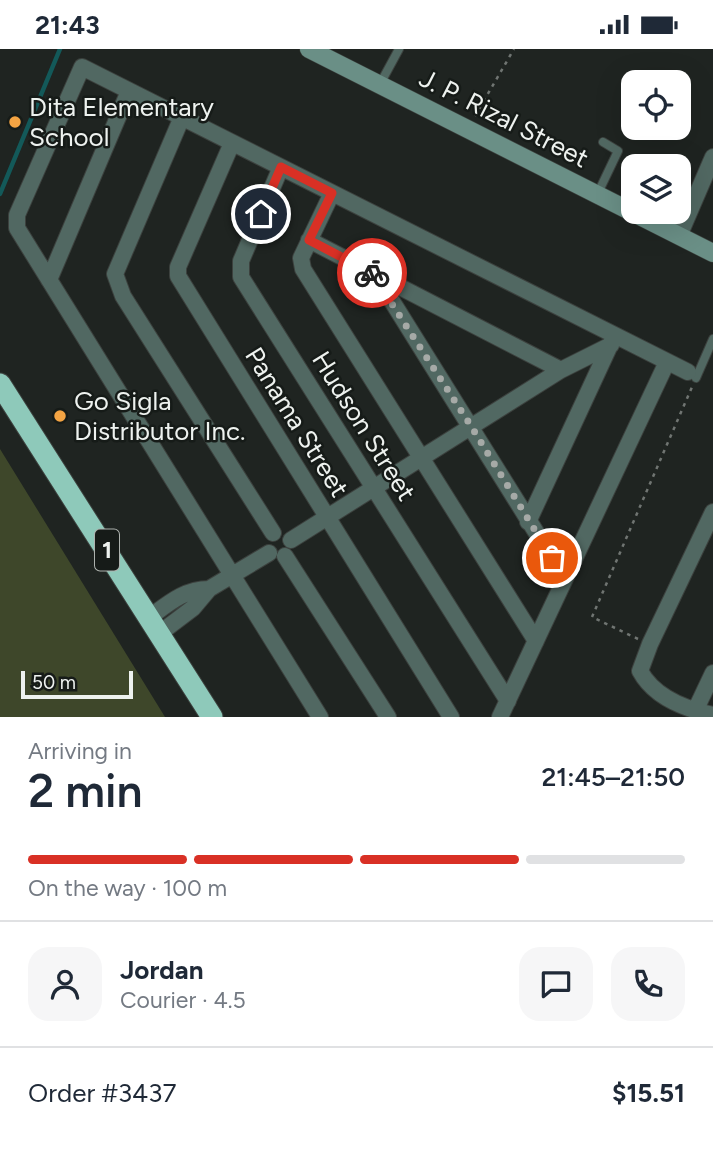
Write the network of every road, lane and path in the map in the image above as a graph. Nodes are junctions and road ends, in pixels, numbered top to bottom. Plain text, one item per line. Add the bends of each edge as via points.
1 (310, 49) edge
2 (398, 49) edge
3 (513, 49) edge
4 (380, 85) junction
5 (129, 91) junction
6 (182, 117) junction
7 (468, 129) junction
8 (603, 142) dead end
9 (232, 143) junction
10 (713, 157) edge
11 (281, 167) junction
12 (332, 193) junction
13 (597, 195) junction
14 (679, 236) junction
15 (309, 240) junction
16 (713, 253) edge
17 (375, 274) junction
18 (49, 280) junction
19 (713, 339) edge
20 (613, 340) junction
21 (667, 362) junction
22 (561, 370) junction
23 (692, 375) junction
24 (0, 384) edge
25 (471, 426) junction
26 (421, 458) junction
27 (374, 487) junction
28 (713, 512) edge
29 (328, 518) junction
30 (528, 522) junction
31 (272, 533) junction
32 (291, 540) junction
33 (277, 554) junction
34 (233, 574) junction
35 (564, 577) junction
36 (155, 625) junction
37 (536, 641) junction
38 (650, 644) junction
39 (713, 673) edge
40 (508, 701) junction
41 (695, 711) junction
42 (713, 715) edge
43 (212, 717) edge
44 (320, 717) edge
45 (388, 717) edge
46 (451, 717) edge
47 (500, 717) edge

1 - 4 main road, J. P. Rizal Street
2 - 4 lane
3 - 7 path
4 - 7 main road, J. P. Rizal Street
5 - 6 street
5 - 18 street
5 - 18 street via 82,67 16,215 17,229
6 - 9 street
6 - 31 street via 115,274 123,296
7 - 13 main road, J. P. Rizal Street
8 - 13 lane via 618,151
9 - 11 street
9 - 29 street, Panama Street via 178,276
10 - 14 street
11 - 12 street
11 - 27 street, Hudson Street via 241,261 241,277
12 - 15 street
12 - 20 street
13 - 14 main road, J. P. Rizal Street
14 - 16 main road, J. P. Rizal Street
15 - 17 street
15 - 26 street via 301,258 303,269
17 - 22 street
17 - 25 street
18 - 34 street
19 - 23 lane
20 - 21 street
20 - 22 street
20 - 30 street
21 - 23 street
21 - 35 street
22 - 25 street
23 - 38 path via 592,617
24 - 36 highway, 1
25 - 26 street
25 - 30 street
26 - 27 street
26 - 37 street
27 - 29 street
27 - 40 street, Hudson Street
28 - 38 street
29 - 32 street
29 - 46 street, Panama Street
30 - 35 street
31 - 32 street via 287,534
31 - 33 street via 266,546
32 - 33 street via 292,546
33 - 34 street
33 - 45 street
34 - 36 street via 209,589 193,608
34 - 44 street
35 - 37 street
36 - 43 highway, 1
37 - 40 street
38 - 41 street via 640,671 655,692
39 - 41 street
40 - 47 street
41 - 42 street

